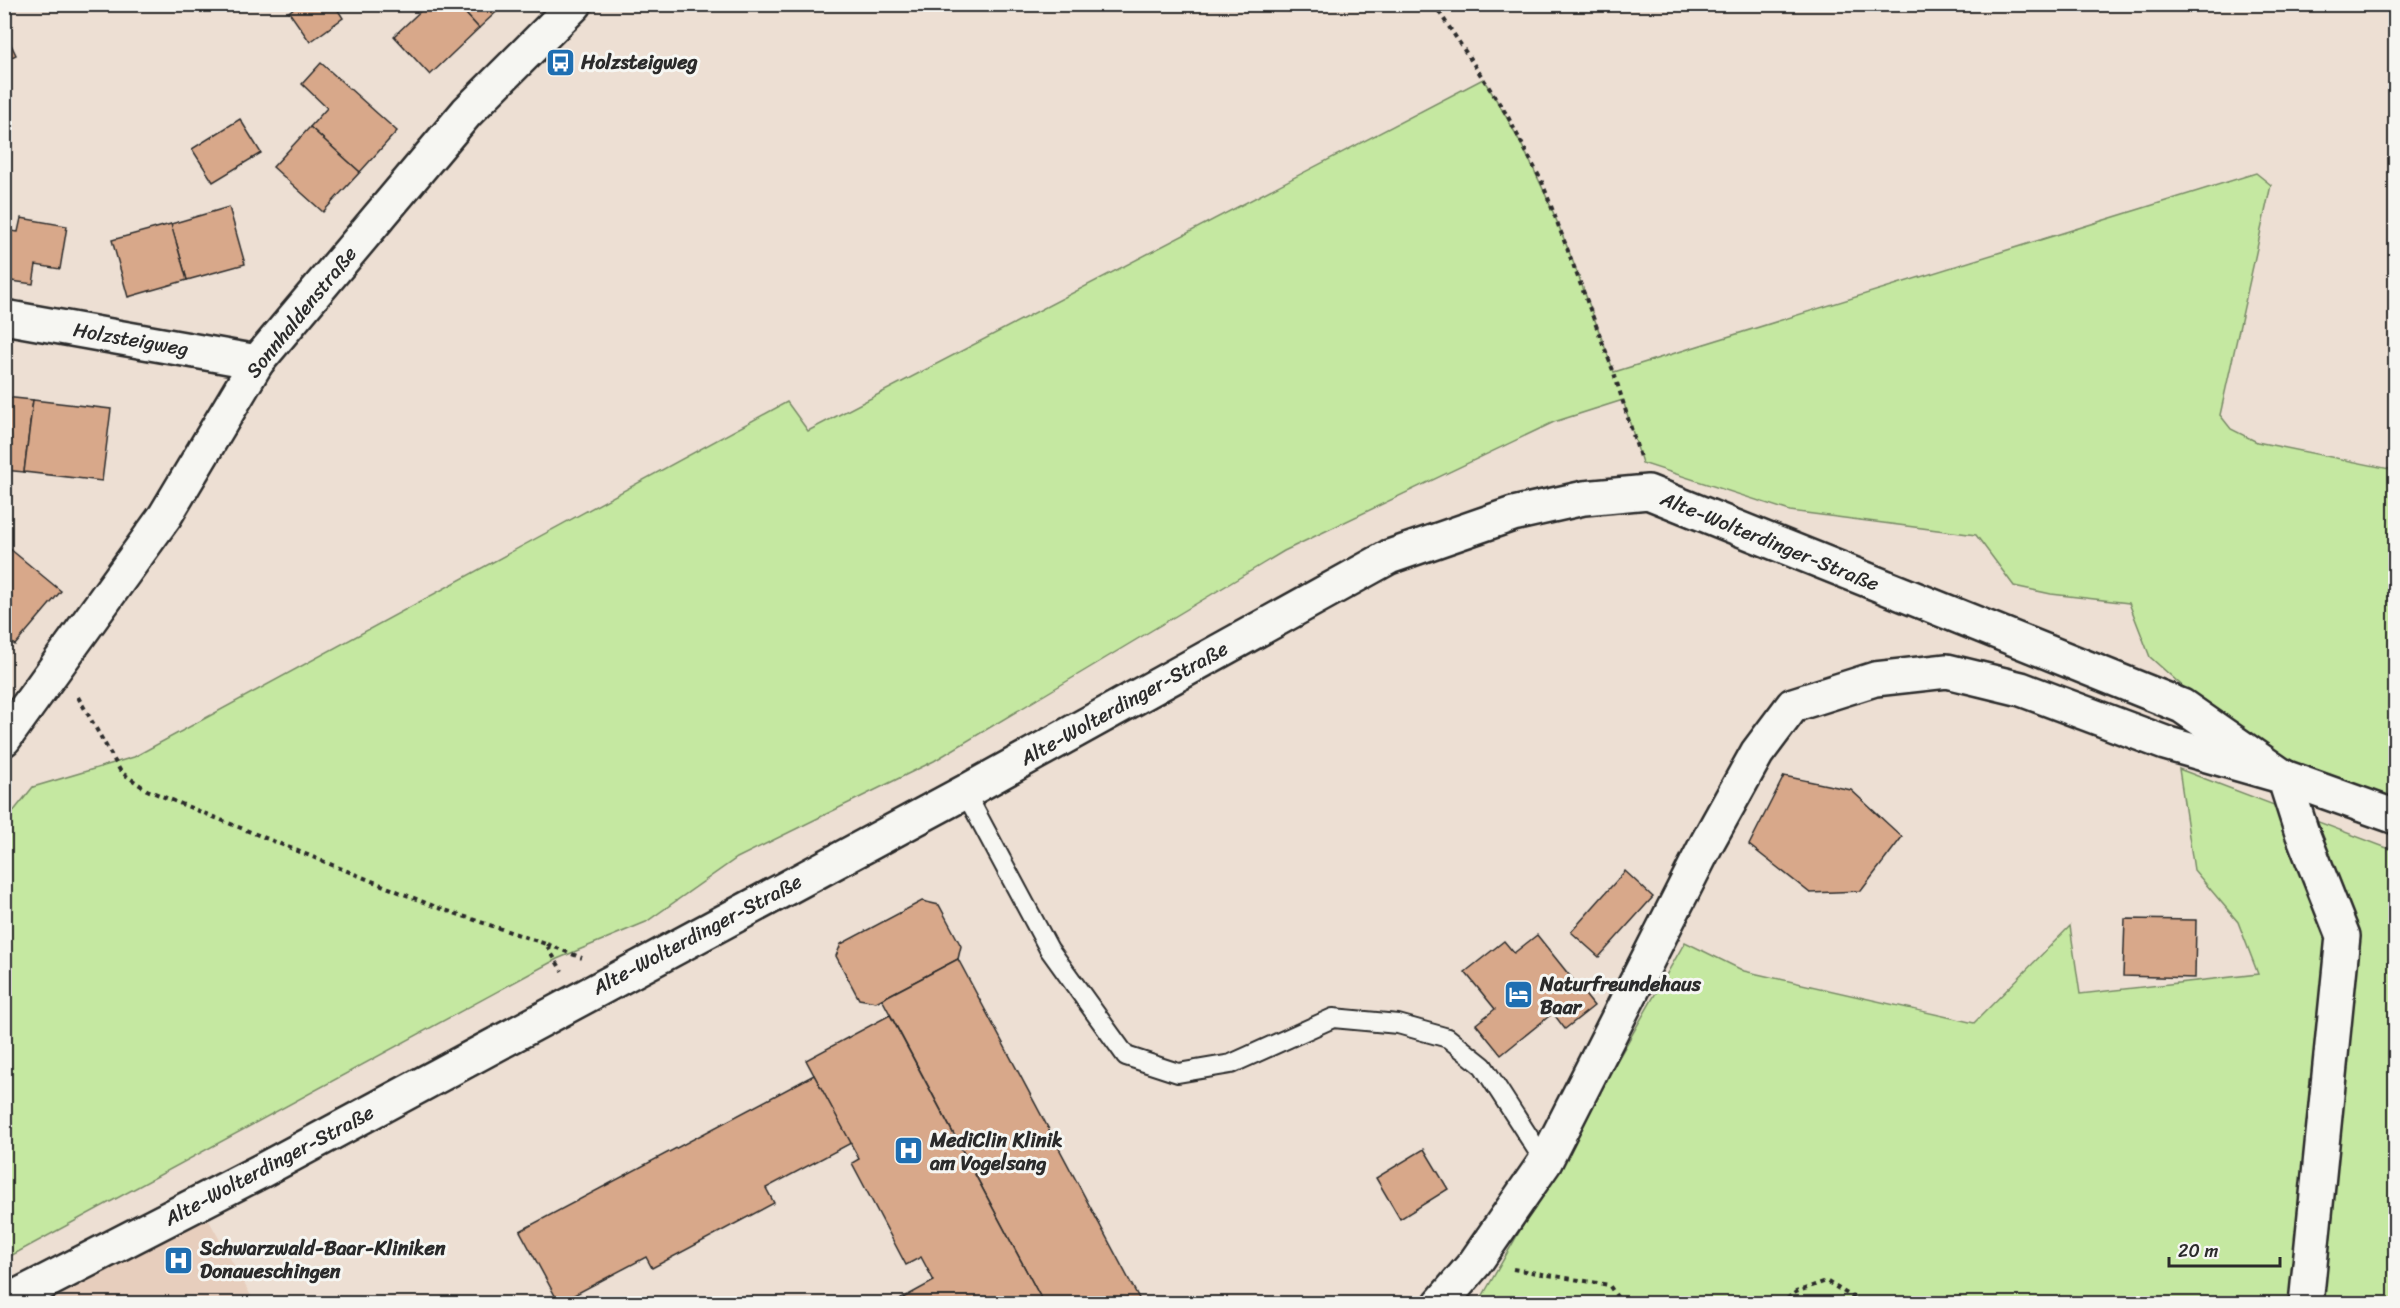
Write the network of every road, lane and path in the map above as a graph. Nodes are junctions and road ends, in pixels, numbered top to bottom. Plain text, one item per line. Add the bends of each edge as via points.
1 (575, 4) edge
2 (1434, 4) edge
3 (4, 316) edge
4 (256, 362) junction
5 (1642, 463) dead end
6 (59, 665) junction
7 (4, 739) edge
8 (2284, 777) junction
9 (965, 792) junction
10 (2396, 817) edge
11 (577, 999) junction
12 (1545, 1161) junction
13 (1475, 1263) junction
14 (4, 1303) edge
15 (1440, 1304) edge
16 (1622, 1304) edge
17 (1780, 1304) edge
18 (1864, 1304) edge
19 (2306, 1304) edge

1 - 4 street, Sonnhaldenstraße via 467,112
2 - 5 path via 1507,115 1542,182 1620,390
3 - 4 street, Holzsteigweg
4 - 6 street, Sonnhaldenstraße via 165,516
6 - 7 street, Sonnhaldenstraße
6 - 11 path via 121,772 147,790 436,907 546,944
8 - 9 street, Alte-Wolterdinger-Straße via 2182,706 1648,492 1584,498 1513,514 1389,557
8 - 10 street, Alte-Wolterdinger-Straße
8 - 12 street, Alte-Wolterdinger-Straße via 2165,743 2021,689 1947,670 1875,679 1793,705 1757,753 1707,843
8 - 19 street via 2343,936
9 - 11 street, Alte-Wolterdinger-Straße
9 - 12 lane via 1049,949 1126,1056 1178,1073 1231,1064 1333,1018 1398,1024 1448,1038 1483,1066
11 - 14 street, Alte-Wolterdinger-Straße via 261,1171
12 - 13 street, Alte-Wolterdinger-Straße
13 - 15 street, Alte-Wolterdinger-Straße
13 - 16 path via 1609,1285
17 - 18 path via 1796,1292 1826,1281

